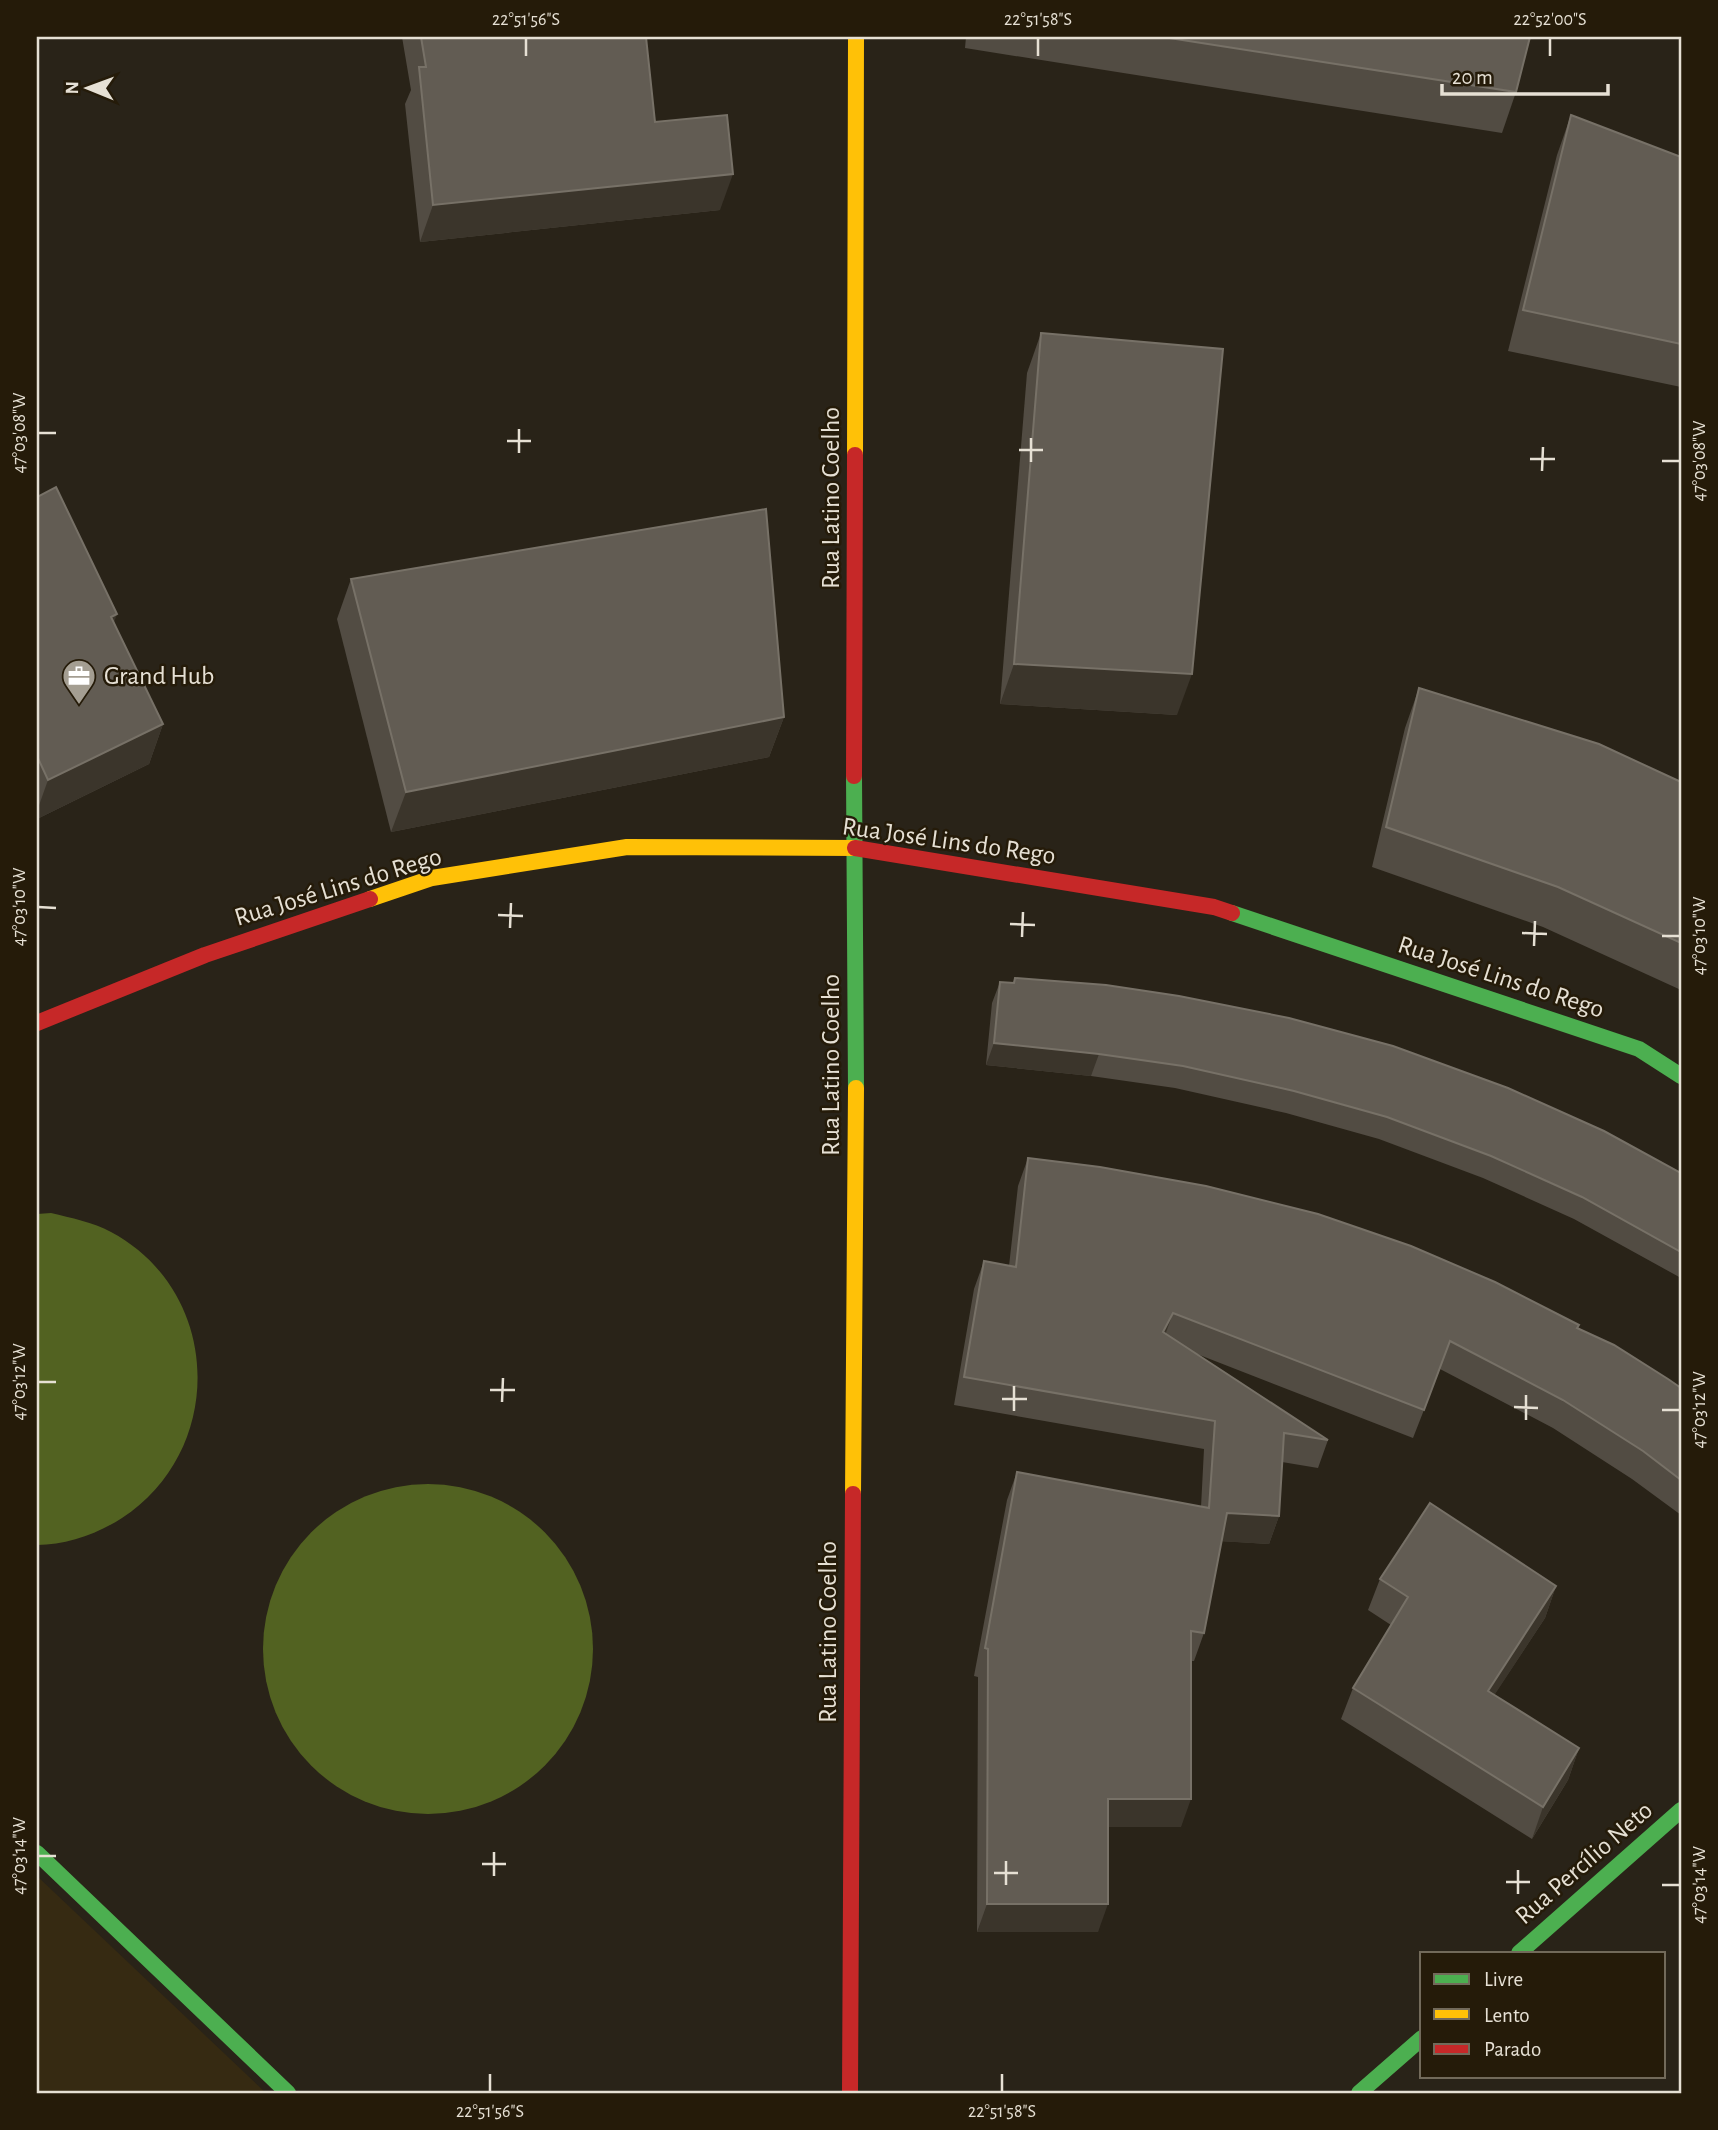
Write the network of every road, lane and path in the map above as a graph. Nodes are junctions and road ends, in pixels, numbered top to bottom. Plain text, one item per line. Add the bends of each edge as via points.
1 (856, 37) edge
2 (854, 848) junction
3 (37, 1023) edge
4 (1681, 1076) edge
5 (1681, 1810) edge
6 (37, 1853) edge
7 (1519, 1952) edge
8 (1420, 2040) edge
9 (288, 2093) edge
10 (850, 2093) edge
11 (1359, 2093) edge

1 - 2 street, Rua Latino Coelho
2 - 3 street, Rua José Lins do Rego via 628,847 432,878 205,955
2 - 4 street, Rua José Lins do Rego via 1214,907 1639,1049
2 - 10 street, Rua Latino Coelho
5 - 7 street, Rua Percílio Neto
6 - 9 street
8 - 11 street

